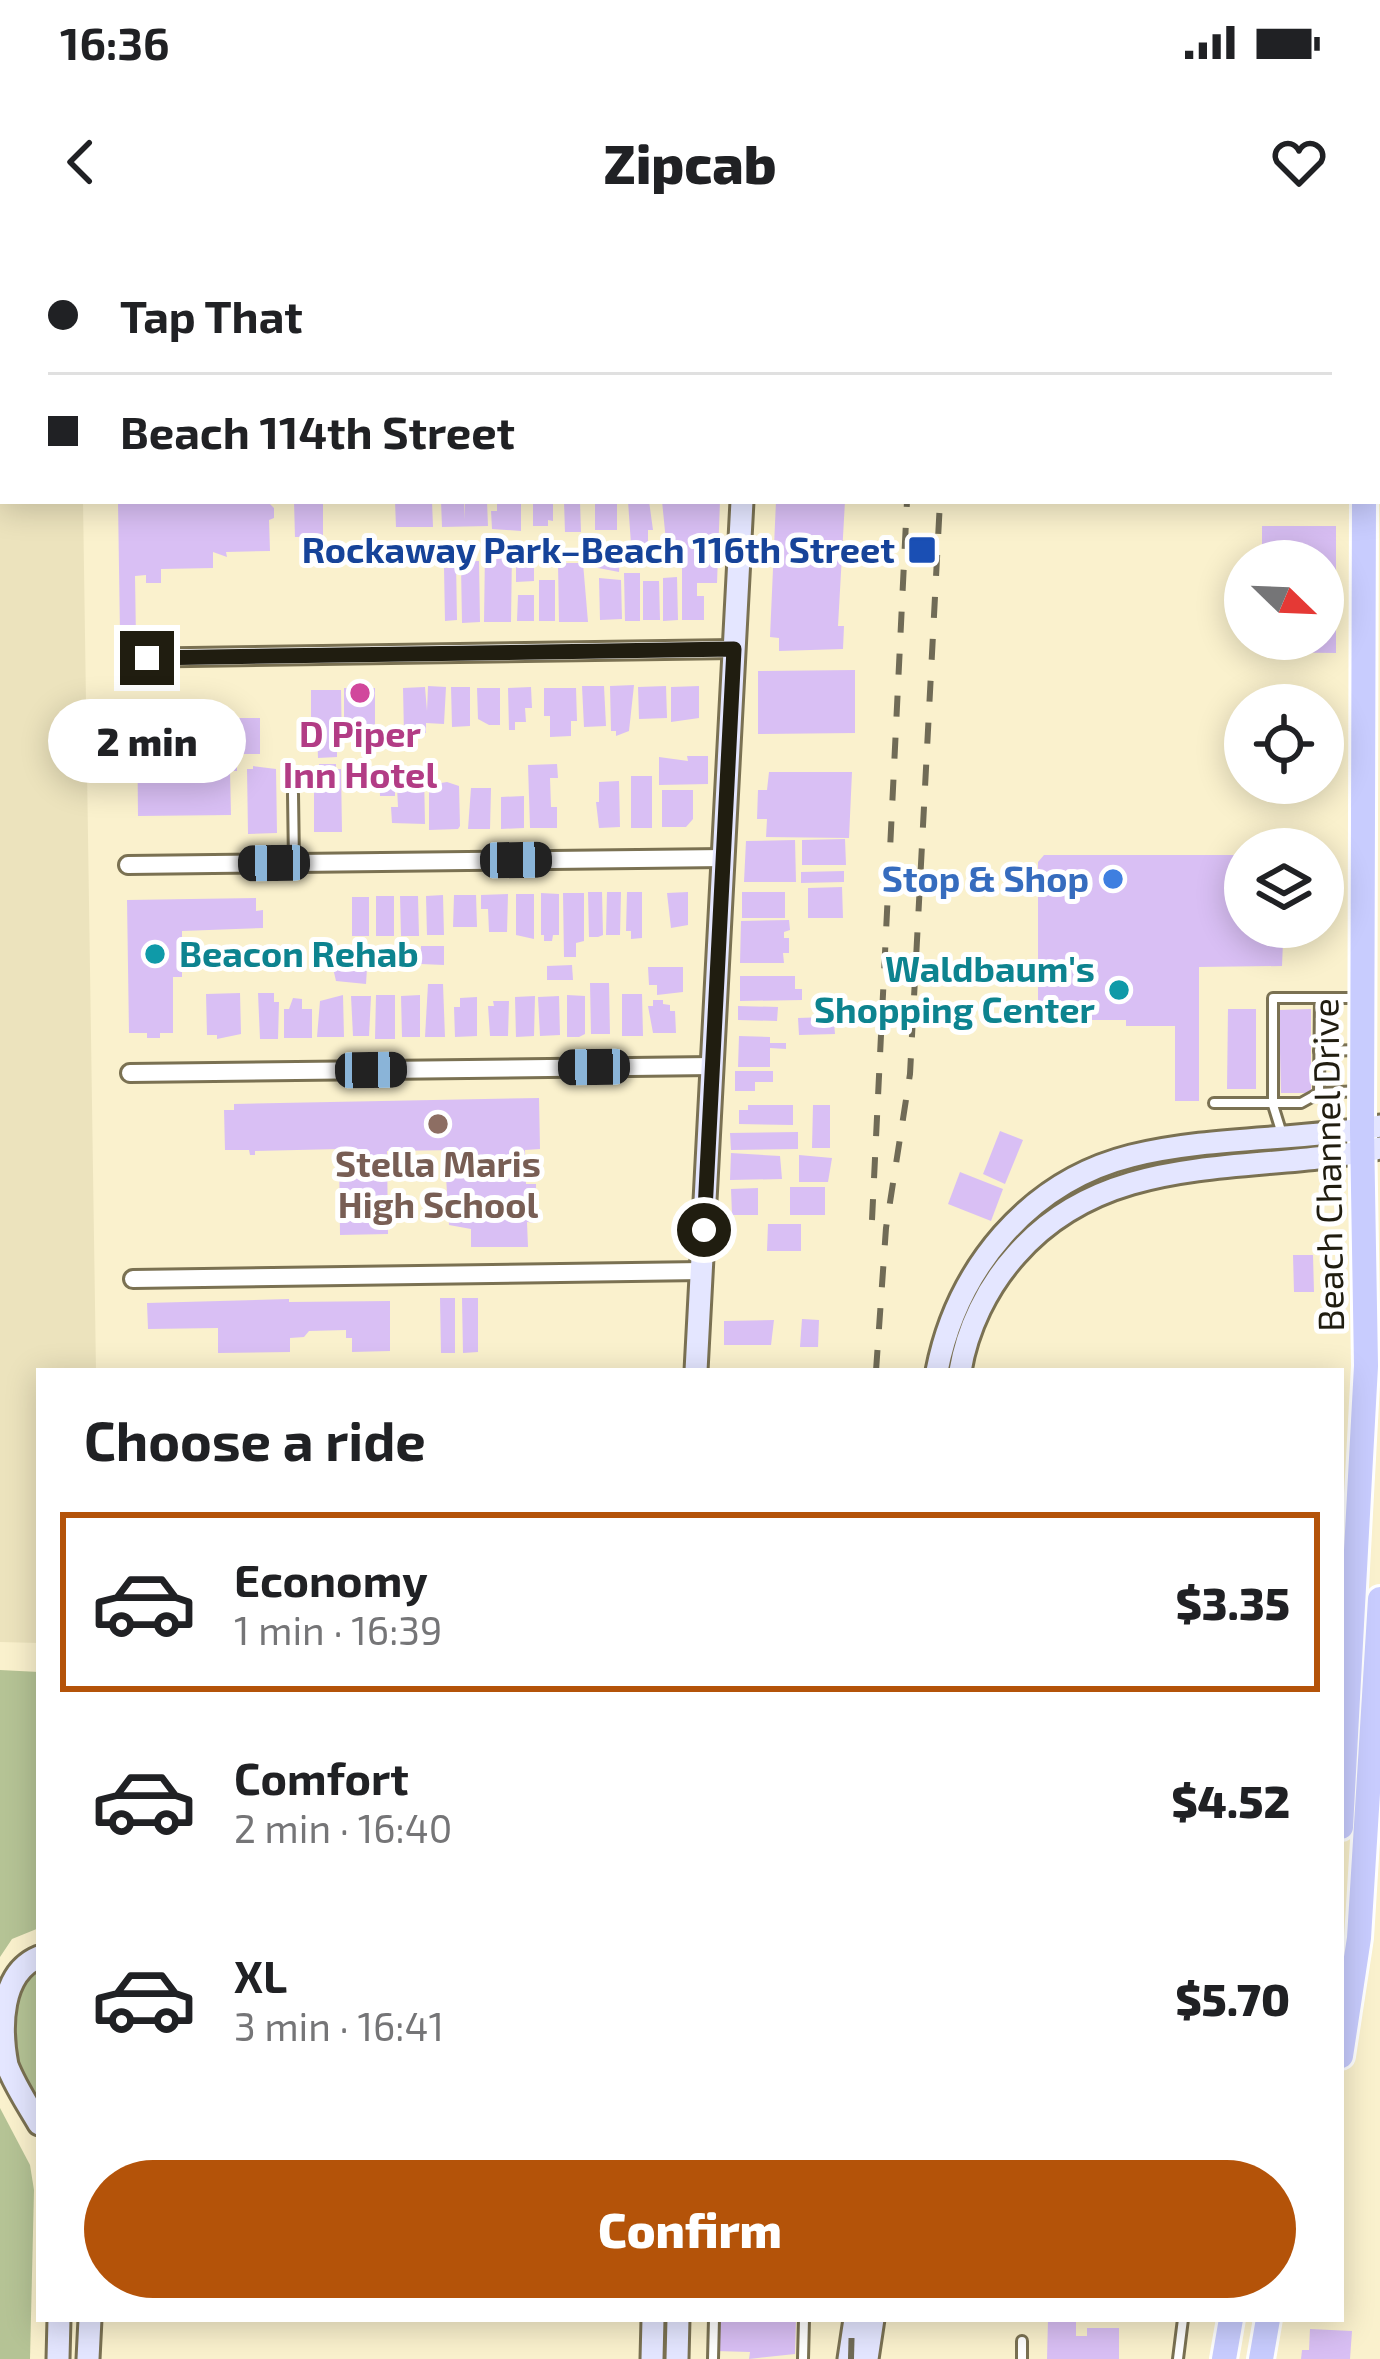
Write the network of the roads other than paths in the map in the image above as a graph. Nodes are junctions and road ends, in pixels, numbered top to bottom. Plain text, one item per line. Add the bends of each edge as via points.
1 (220, 240) edge
2 (232, 240) edge
3 (742, 504) edge
4 (1364, 504) edge
5 (734, 649) junction
6 (125, 658) dead end
7 (1371, 699) edge
8 (293, 794) dead end
9 (724, 858) junction
10 (294, 863) junction
11 (128, 865) dead end
12 (1320, 998) junction
13 (1362, 998) junction
14 (1362, 1049) junction
15 (1319, 1051) junction
16 (712, 1066) junction
17 (130, 1073) dead end
18 (1362, 1091) junction
19 (1319, 1093) junction
20 (1214, 1103) dead end
21 (1273, 1105) junction
22 (1282, 1137) junction
23 (1371, 1139) edge
24 (702, 1271) junction
25 (134, 1279) dead end
26 (696, 1368) edge
27 (938, 1368) edge
28 (961, 1368) edge
29 (1380, 1599) edge
30 (1344, 1772) edge
31 (36, 1958) edge
32 (1346, 2010) edge
33 (36, 2119) edge
34 (59, 2322) edge
35 (90, 2322) edge
36 (653, 2322) edge
37 (678, 2322) edge
38 (715, 2322) edge
39 (804, 2322) edge
40 (855, 2322) edge
41 (873, 2322) edge
42 (1183, 2322) edge
43 (1230, 2322) edge
44 (1267, 2322) edge
45 (1022, 2341) dead end
46 (58, 2359) edge
47 (88, 2359) edge
48 (652, 2359) edge
49 (676, 2359) edge
50 (713, 2359) edge
51 (803, 2359) edge
52 (849, 2359) edge
53 (868, 2359) edge
54 (1022, 2359) edge
55 (1178, 2359) edge
56 (1224, 2359) edge
57 (1261, 2359) edge

1 - 2 street
3 - 5 street
4 - 7 main road, Beach Channel Drive
5 - 6 street
5 - 9 street
7 - 13 main road, Beach Channel Drive
8 - 10 lane
9 - 10 street
9 - 16 street
10 - 11 street
12 - 13 lane
12 - 15 lane
12 - 21 lane via 1273,998
13 - 14 main road, Beach Channel Drive
14 - 15 lane
14 - 18 main road, Beach Channel Drive
15 - 19 lane
16 - 17 street
16 - 24 street
18 - 19 lane
18 - 23 main road, Beach Channel Drive
19 - 21 lane
20 - 21 lane
21 - 22 lane
22 - 23 street
22 - 27 street via 1144,1154 1060,1186 982,1260 950,1321
23 - 28 street via 1160,1174 1070,1208 1003,1270
23 - 30 main road, Beach Channel Drive
24 - 25 street
24 - 26 street
29 - 32 main road via 1361,1914
31 - 33 street via 12,1978 0,2026 7,2066
34 - 46 street
35 - 47 street
36 - 48 street
37 - 49 street
38 - 50 lane
39 - 51 lane
40 - 52 street
41 - 53 street
42 - 55 lane
43 - 56 main road
44 - 57 main road
45 - 54 lane

